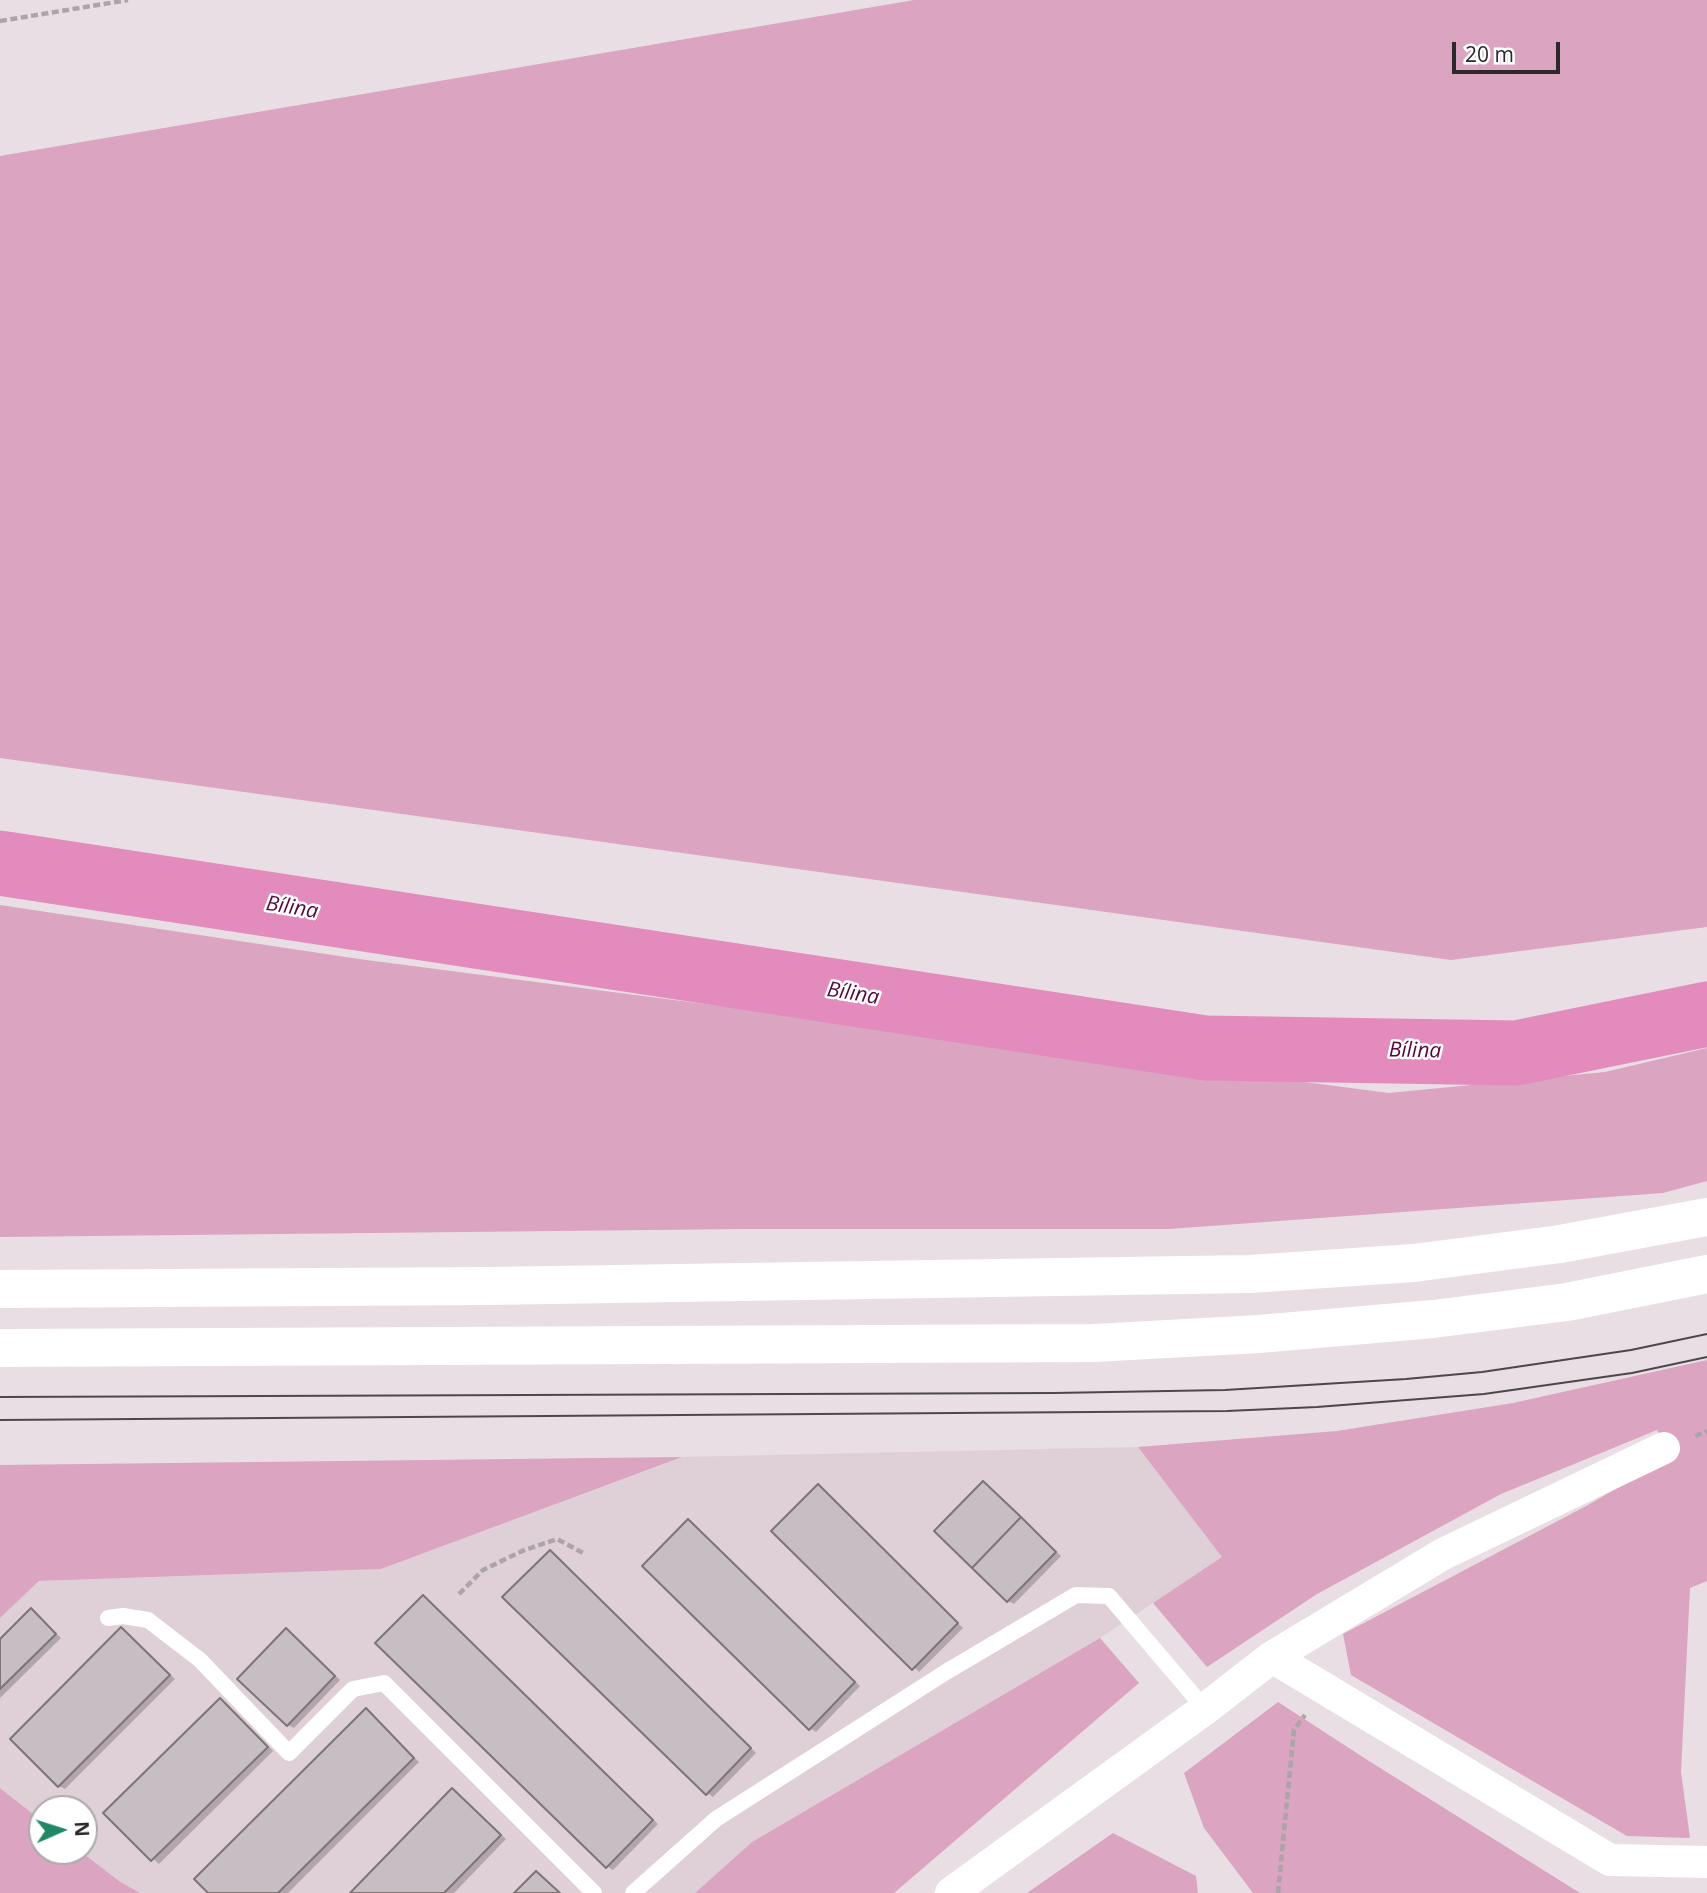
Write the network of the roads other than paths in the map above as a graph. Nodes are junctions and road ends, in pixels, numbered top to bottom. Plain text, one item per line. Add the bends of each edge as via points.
1 (1707, 1217) edge
2 (1707, 1274) edge
3 (0, 1289) edge
4 (0, 1348) edge
5 (1664, 1448) dead end
6 (108, 1618) dead end
7 (1272, 1657) junction
8 (1205, 1709) junction
9 (1707, 1862) edge
10 (594, 1893) edge
11 (632, 1893) edge
12 (951, 1893) edge

1 - 3 highway via 1454,1258 1250,1274
2 - 4 highway via 1567,1302 1433,1319 1094,1343
5 - 7 street via 1443,1554
6 - 10 lane via 148,1620 200,1660 289,1753 353,1689 384,1683
7 - 8 street
7 - 9 street via 1610,1860
8 - 11 lane via 1109,1596 1076,1595 716,1819
8 - 12 street

